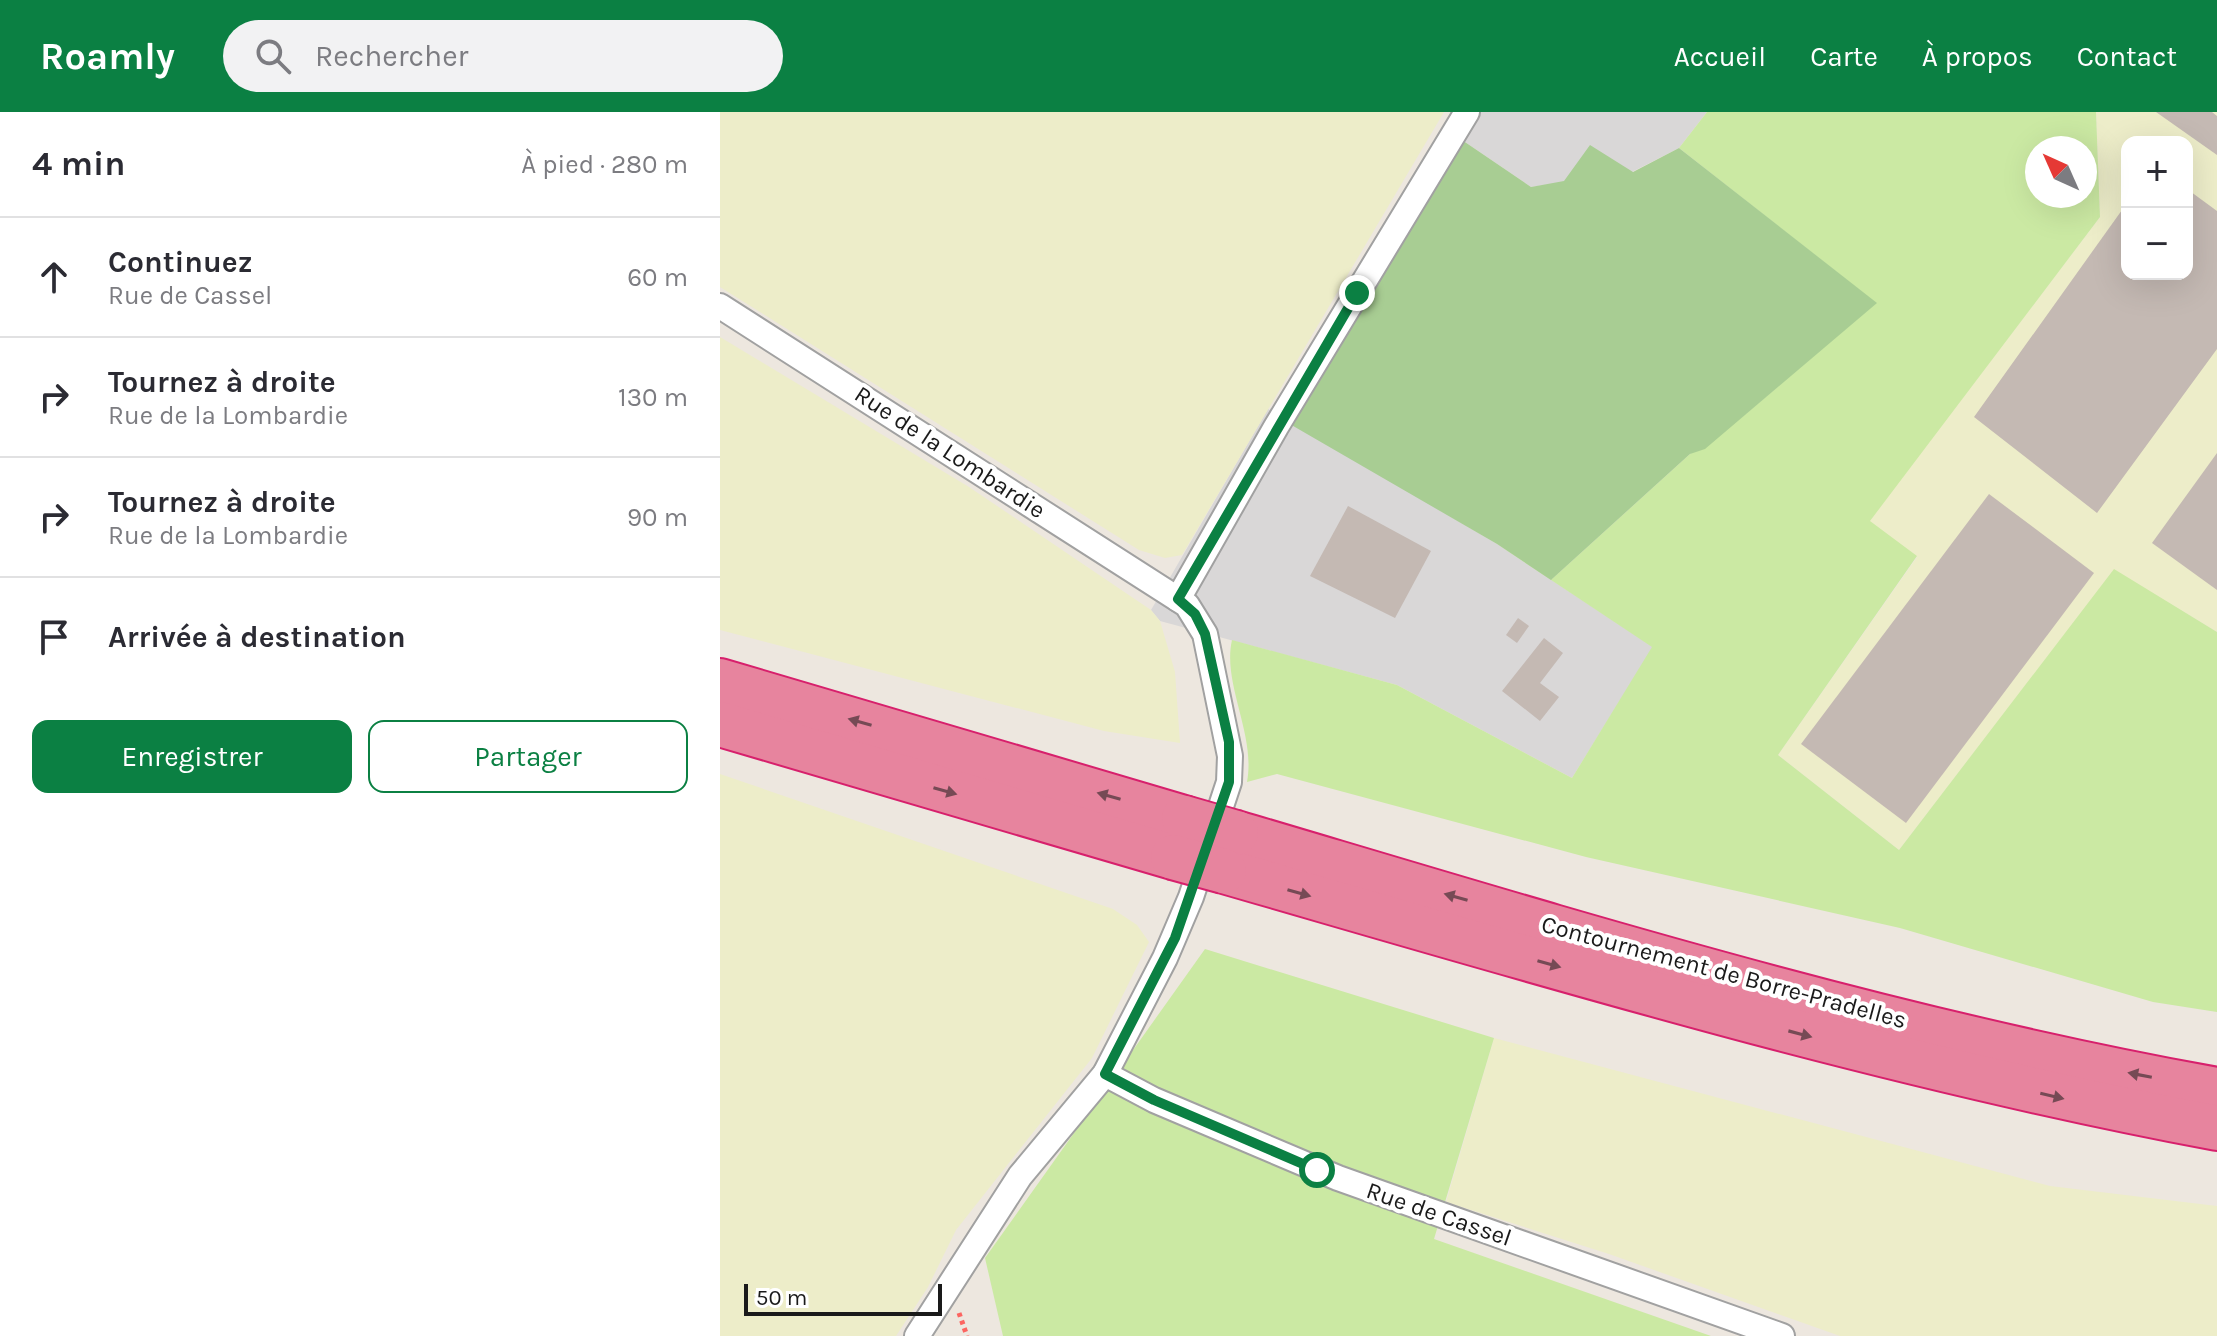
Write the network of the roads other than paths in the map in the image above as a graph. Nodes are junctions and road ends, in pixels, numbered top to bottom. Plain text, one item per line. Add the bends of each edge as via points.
1 (1467, 112) edge
2 (720, 306) edge
3 (1178, 599) junction
4 (720, 681) edge
5 (720, 724) edge
6 (1179, 837) junction
7 (1230, 852) junction
8 (1105, 1074) junction
9 (2217, 1090) edge
10 (2217, 1128) edge
11 (917, 1336) edge
12 (1782, 1336) edge

1 - 3 street
2 - 3 street, Rue de la Lombardie
3 - 8 street, Rue de la Lombardie via 1195,614 1205,634 1229,742 1229,782 1175,938
6 -> 4 highway
5 -> 6 highway
6 - 7 highway, bridge
9 -> 7 highway, Contournement de Borre-Pradelles via 1869,1013
7 -> 10 highway via 1839,1045 2077,1102
8 - 11 street, Rue de la Lombardie via 1020,1176
8 - 12 street, Rue de Cassel via 1338,1178

